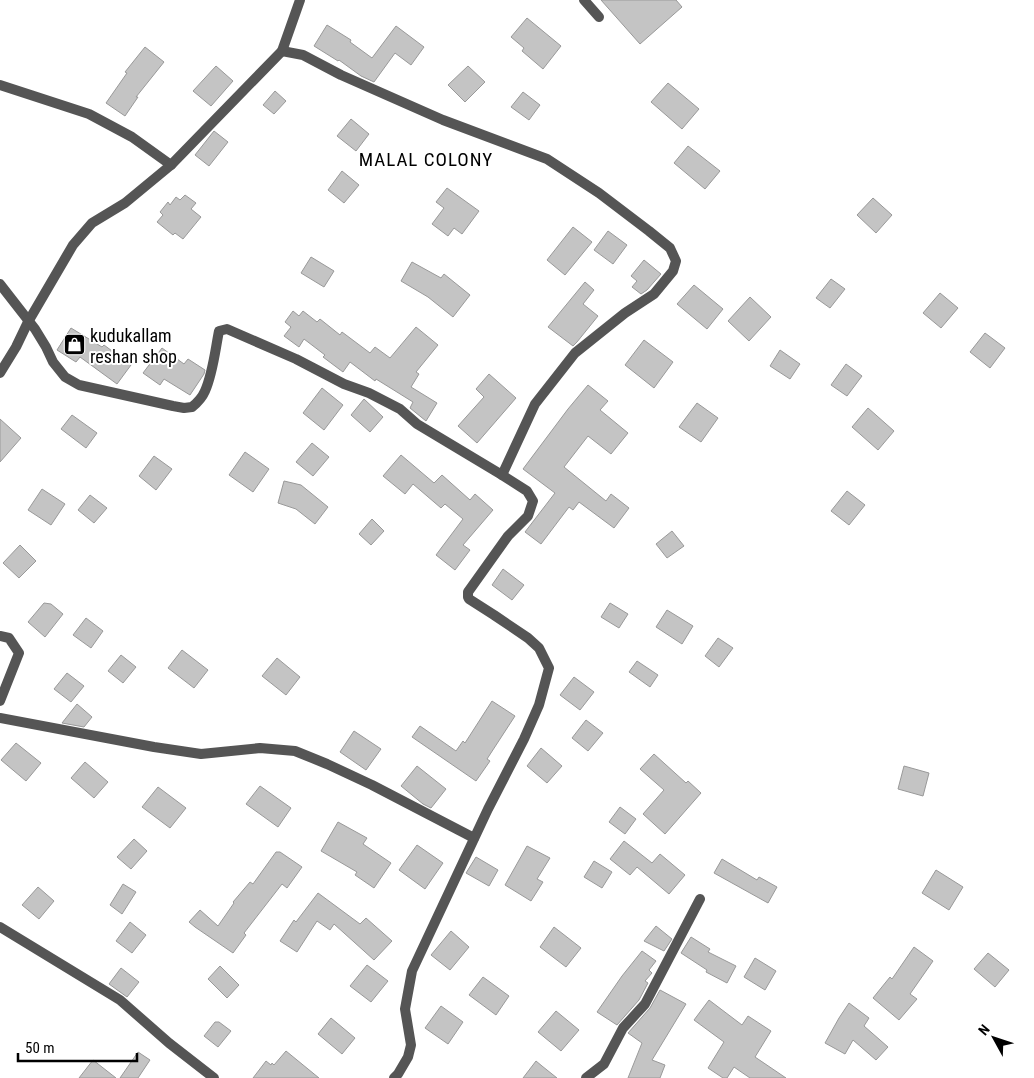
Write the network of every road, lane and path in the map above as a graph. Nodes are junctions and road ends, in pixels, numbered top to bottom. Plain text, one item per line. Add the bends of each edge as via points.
1 (300, 0) edge
2 (584, 0) edge
3 (599, 17) dead end
4 (282, 51) junction
5 (0, 85) edge
6 (171, 165) junction
7 (0, 284) edge
8 (28, 322) junction
9 (0, 373) edge
10 (502, 475) junction
11 (0, 636) edge
12 (0, 701) edge
13 (0, 718) edge
14 (474, 838) junction
15 (700, 899) dead end
16 (0, 927) edge
17 (214, 1078) edge
18 (394, 1078) edge
19 (586, 1078) edge

1 - 4 street
2 - 3 street
4 - 6 street
4 - 10 street via 302,55 341,76 443,120 546,159 599,193 670,248 676,261 673,271 654,294 575,353 535,404
5 - 6 street via 89,114
6 - 8 street via 125,203 92,223 73,245
7 - 8 street
8 - 9 street
8 - 10 street via 46,346 53,362 65,376 80,385 184,408 192,407 204,393 219,331 227,329 370,393
10 - 14 street via 527,491 534,501 528,516 508,536 468,592 468,597 528,638 539,648 550,668 524,739
11 - 12 street via 9,638 19,653
13 - 14 street via 201,754 260,748 296,751
14 - 18 street via 412,971 405,1009 411,1045
15 - 19 street via 644,1004 623,1028 604,1064
16 - 17 street via 120,1000

